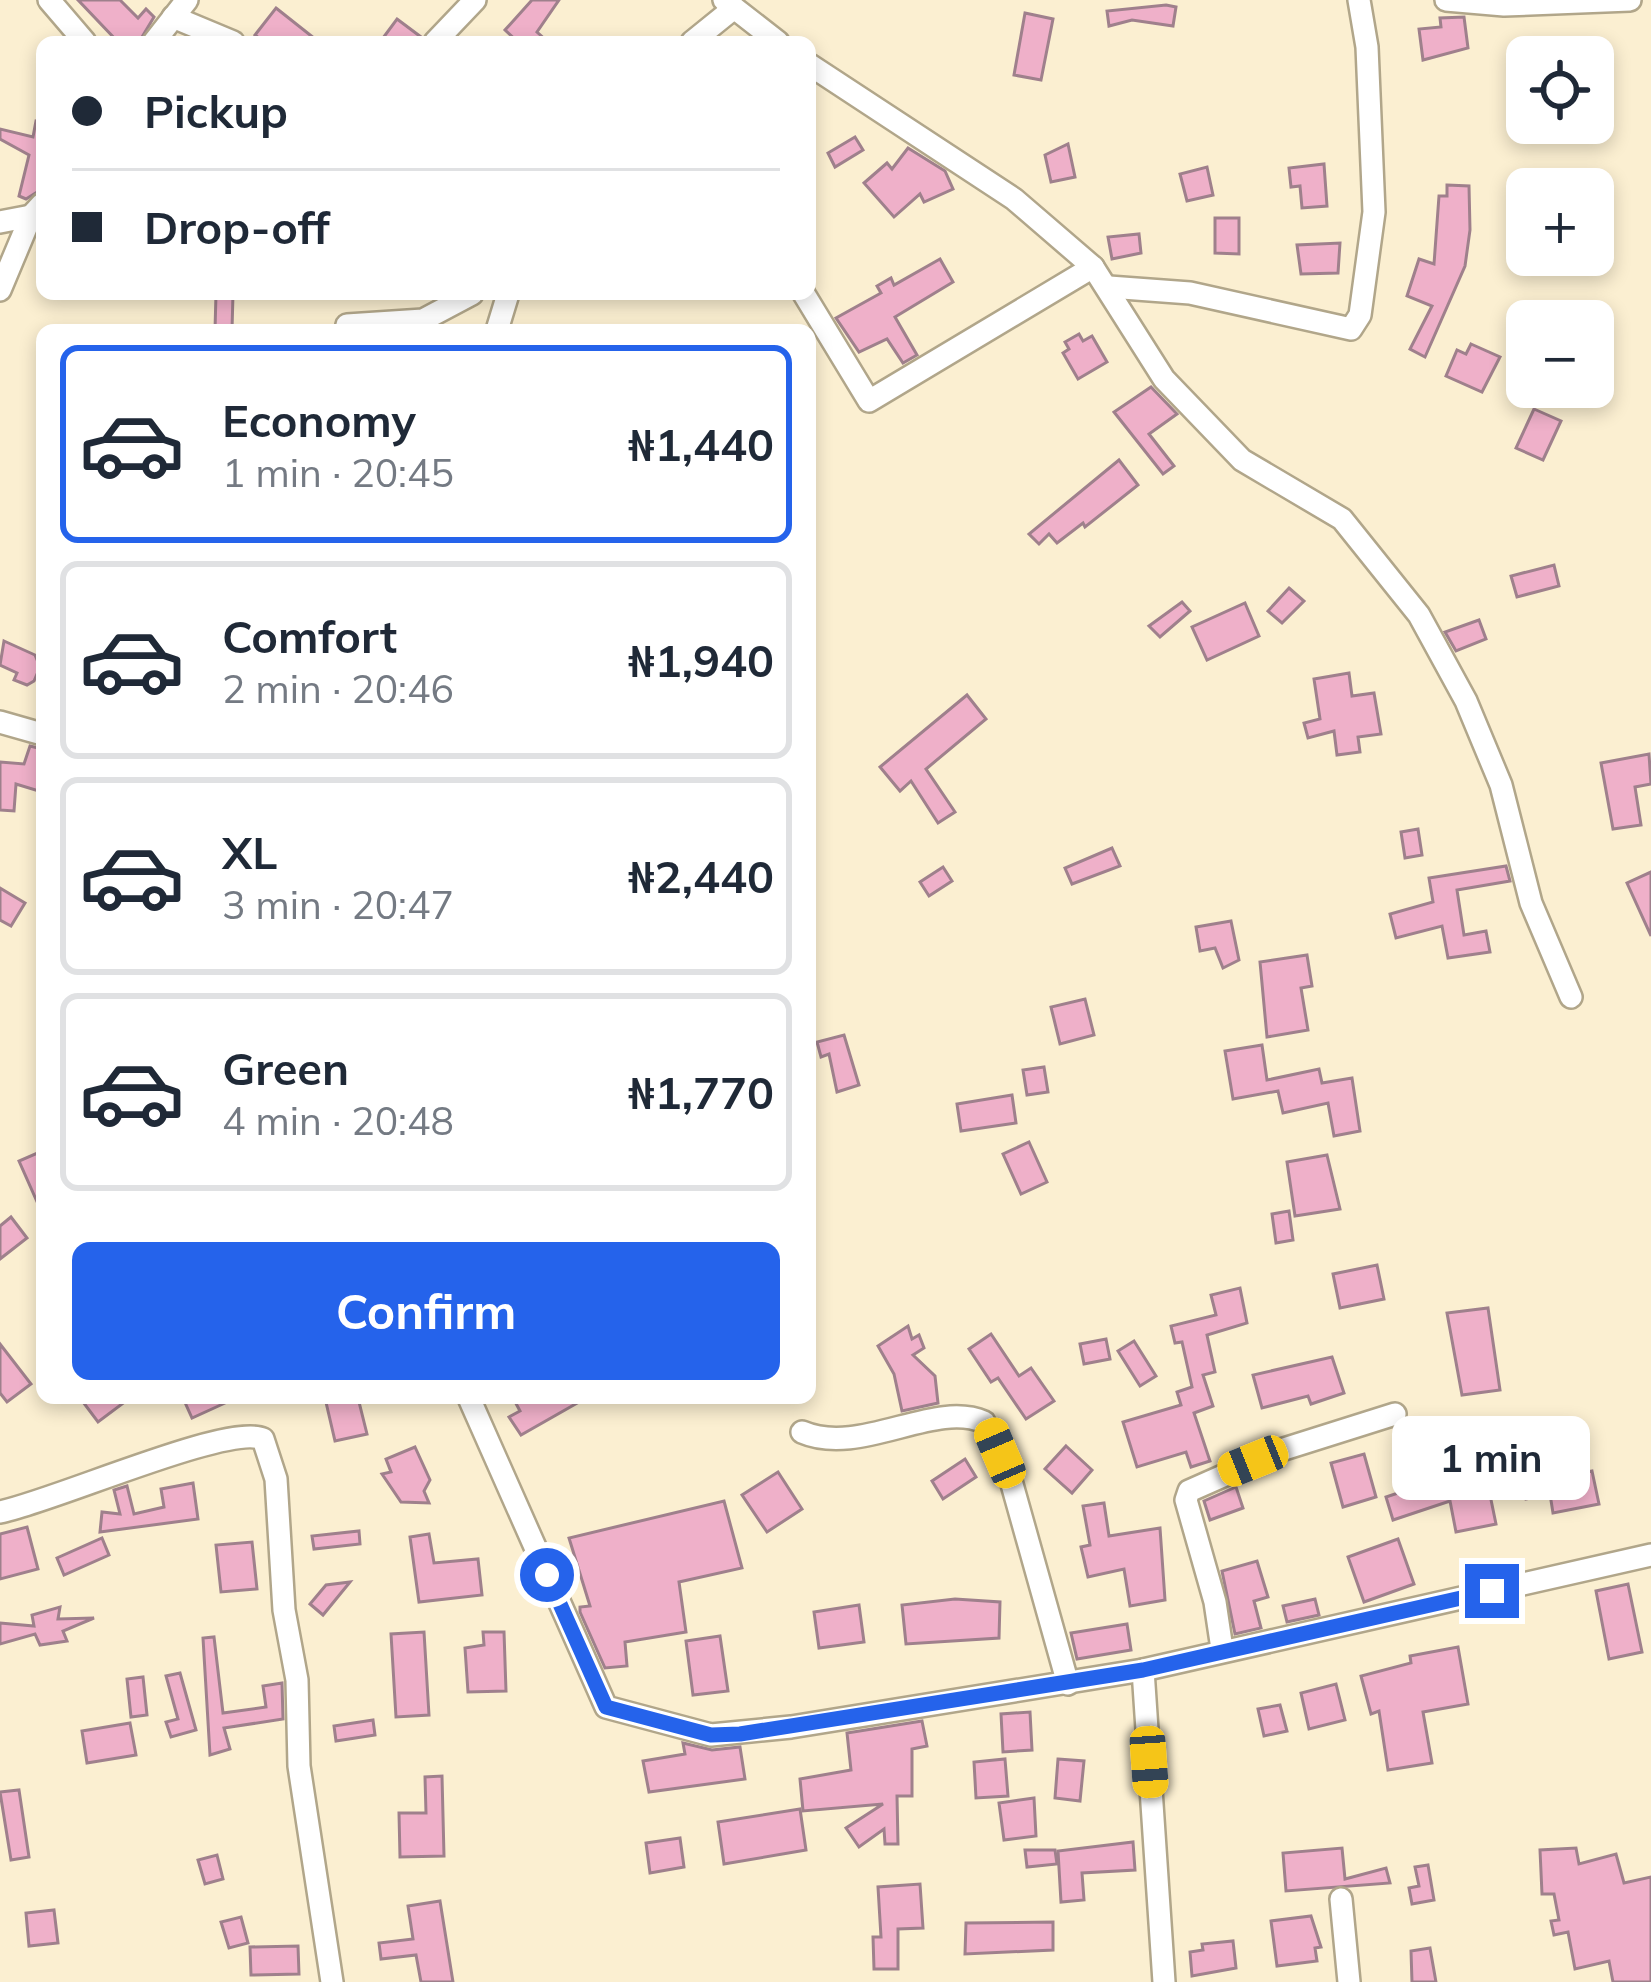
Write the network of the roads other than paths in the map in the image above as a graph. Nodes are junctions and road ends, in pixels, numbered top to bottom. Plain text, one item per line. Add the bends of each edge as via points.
1 (49, 0) edge
2 (475, 0) edge
3 (1359, 0) edge
4 (1445, 0) edge
5 (1630, 0) edge
6 (729, 4) edge
7 (180, 8) edge
8 (80, 36) edge
9 (159, 36) edge
10 (223, 36) edge
11 (441, 36) edge
12 (698, 36) edge
13 (770, 36) edge
14 (816, 68) edge
15 (36, 210) edge
16 (0, 222) edge
17 (1094, 267) junction
18 (1109, 287) junction
19 (0, 290) edge
20 (461, 300) edge
21 (808, 300) edge
22 (372, 324) edge
23 (0, 722) edge
24 (36, 732) edge
25 (1571, 997) dead end
26 (472, 1404) edge
27 (1395, 1414) dead end
28 (802, 1432) dead end
29 (0, 1512) edge
30 (1651, 1555) edge
31 (1222, 1649) junction
32 (1143, 1670) junction
33 (1068, 1684) junction
34 (1341, 1899) dead end
35 (332, 1982) edge
36 (1164, 1982) edge
37 (1349, 1982) edge

1 - 8 street
2 - 11 street
3 - 18 street via 1373,212 1360,315 1351,329 1190,293
4 - 5 street
6 - 12 street
6 - 13 street
7 - 9 street
7 - 10 street
14 - 17 street via 1003,190
15 - 16 street
15 - 19 street
17 - 18 street
17 - 21 street via 869,400
18 - 25 street via 1164,379 1242,460 1342,519 1418,615 1501,785 1531,903
20 - 22 street via 423,320
23 - 24 street
26 - 33 street via 606,1707 711,1735 740,1734
27 - 31 street via 1284,1449 1189,1491
28 - 33 street via 850,1438 964,1418 984,1422 1010,1477
29 - 35 street via 229,1436 263,1439 276,1479 299,1766
30 - 31 street
31 - 32 street
32 - 33 street
32 - 36 street
34 - 37 street

